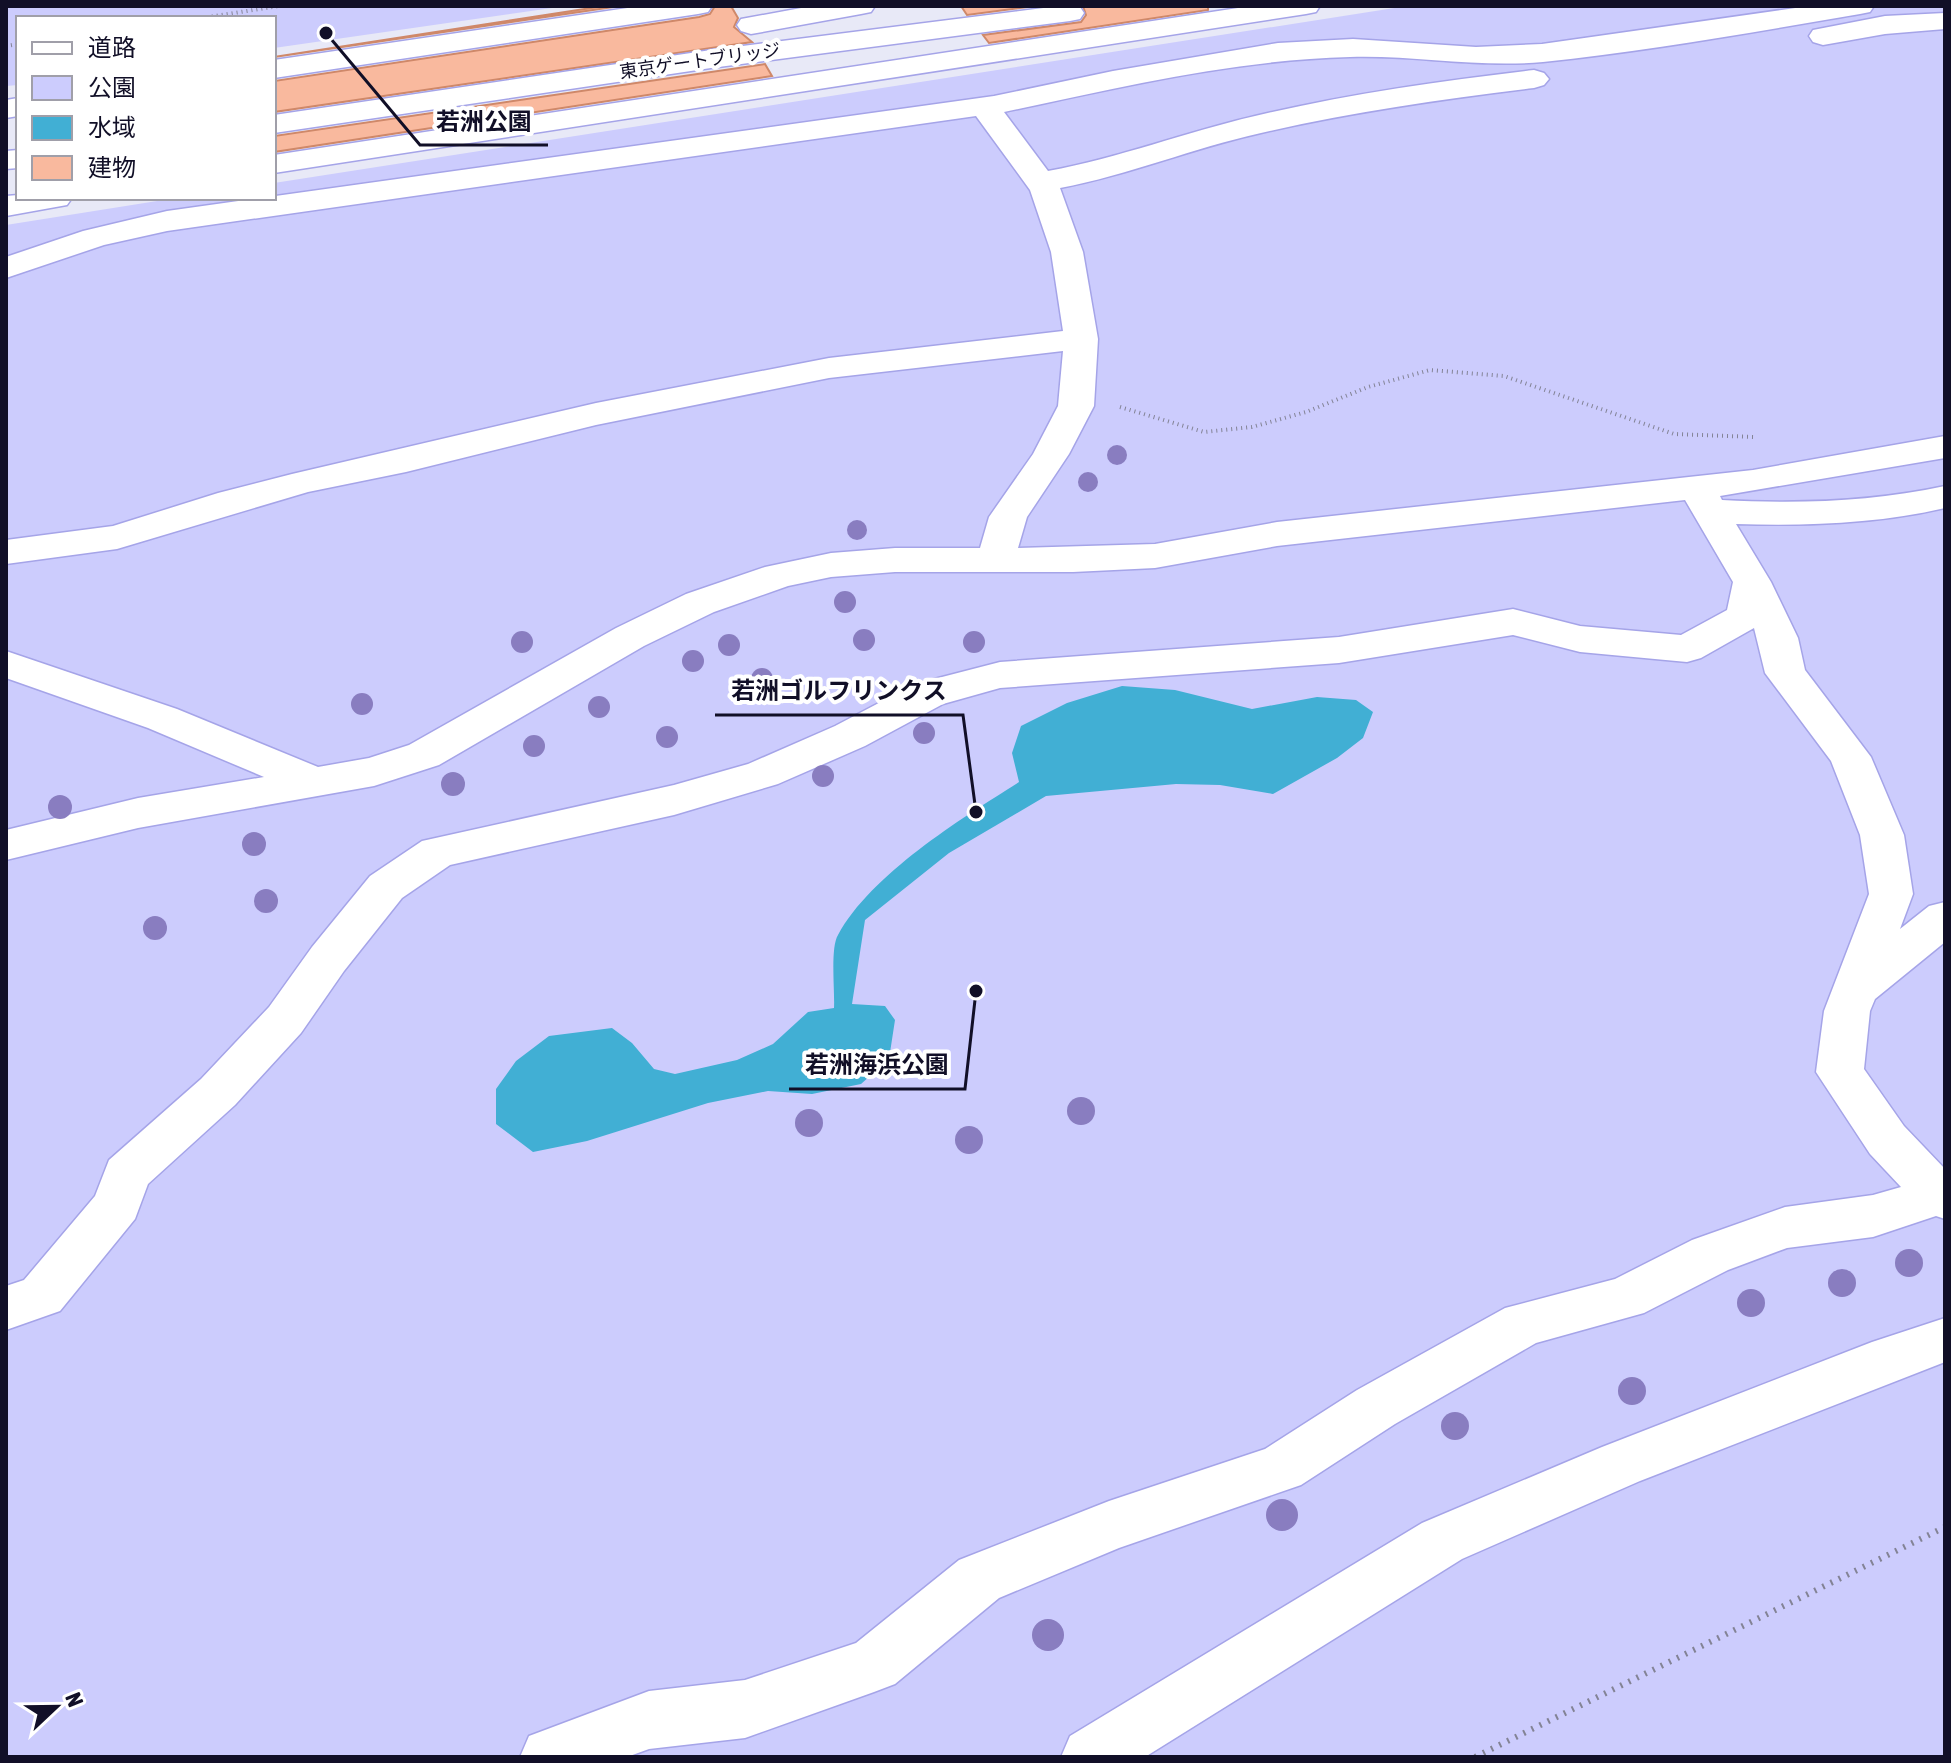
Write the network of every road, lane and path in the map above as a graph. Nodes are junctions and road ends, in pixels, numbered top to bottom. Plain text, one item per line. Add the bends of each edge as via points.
1 (279, 6) edge
2 (698, 6) edge
3 (861, 6) edge
4 (1128, 6) edge
5 (1306, 6) edge
6 (1860, 6) edge
7 (215, 16) edge
8 (1945, 21) edge
9 (1745, 53) dead end
10 (276, 69) edge
11 (1618, 72) dead end
12 (276, 100) edge
13 (984, 106) junction
14 (276, 124) edge
15 (276, 164) edge
16 (1040, 182) junction
17 (44, 200) edge
18 (6, 206) edge
19 (6, 268) edge
20 (1081, 339) junction
21 (1076, 398) junction
22 (1755, 437) dead end
23 (1945, 447) edge
24 (1945, 497) edge
25 (1703, 499) junction
26 (6, 552) edge
27 (995, 560) junction
28 (1752, 582) junction
29 (6, 664) edge
30 (315, 783) junction
31 (6, 845) edge
32 (1945, 918) edge
33 (1855, 989) junction
34 (1942, 1197) edge
35 (6, 1308) edge
36 (1945, 1340) edge
37 (1945, 1527) edge
38 (550, 1757) edge
39 (1091, 1757) edge
40 (1475, 1757) edge

1 - 7 path
2 - 10 street
3 - 12 street, 東京ゲートブリッジ
4 - 14 street, 東京ゲートブリッジ via 711,59
5 - 15 street
6 - 13 street via 1542,53 1476,56 1353,48 1278,52
8 - 9 street via 1885,25
11 - 16 street via 1374,99
13 - 16 street
13 - 19 street via 167,221 94,238
16 - 20 street via 1067,252
17 - 18 street
20 - 21 street
20 - 26 street via 829,368 596,414 231,501 117,537
21 - 22 path via 1134,409 1204,432 1252,427 1430,370 1504,376 1674,434
21 - 27 street via 1051,454 1008,517
23 - 25 street via 1753,481
24 - 25 street via 1830,515
25 - 27 street via 1277,534 1155,556
25 - 28 street
27 - 30 street via 895,560 779,576 700,603 630,637 424,755 374,772
28 - 33 street via 1778,638 1785,673 1850,757 1882,835 1891,894
28 - 35 street via 1745,616 1687,649 1580,639 1513,622 1339,650 1000,675 929,694 763,774 674,800 437,852 386,887 285,1020 218,1092 126,1174 117,1205 42,1296
29 - 30 street via 155,714
30 - 31 street via 138,813
32 - 33 street
33 - 34 street via 1840,1072 1887,1140
34 - 38 street via 1873,1216 1785,1228 1710,1255 1626,1298 1523,1324 1376,1407 1282,1468 1109,1526 979,1579 874,1664 745,1709 649,1720
36 - 39 street via 1621,1464 1442,1541
37 - 40 path

